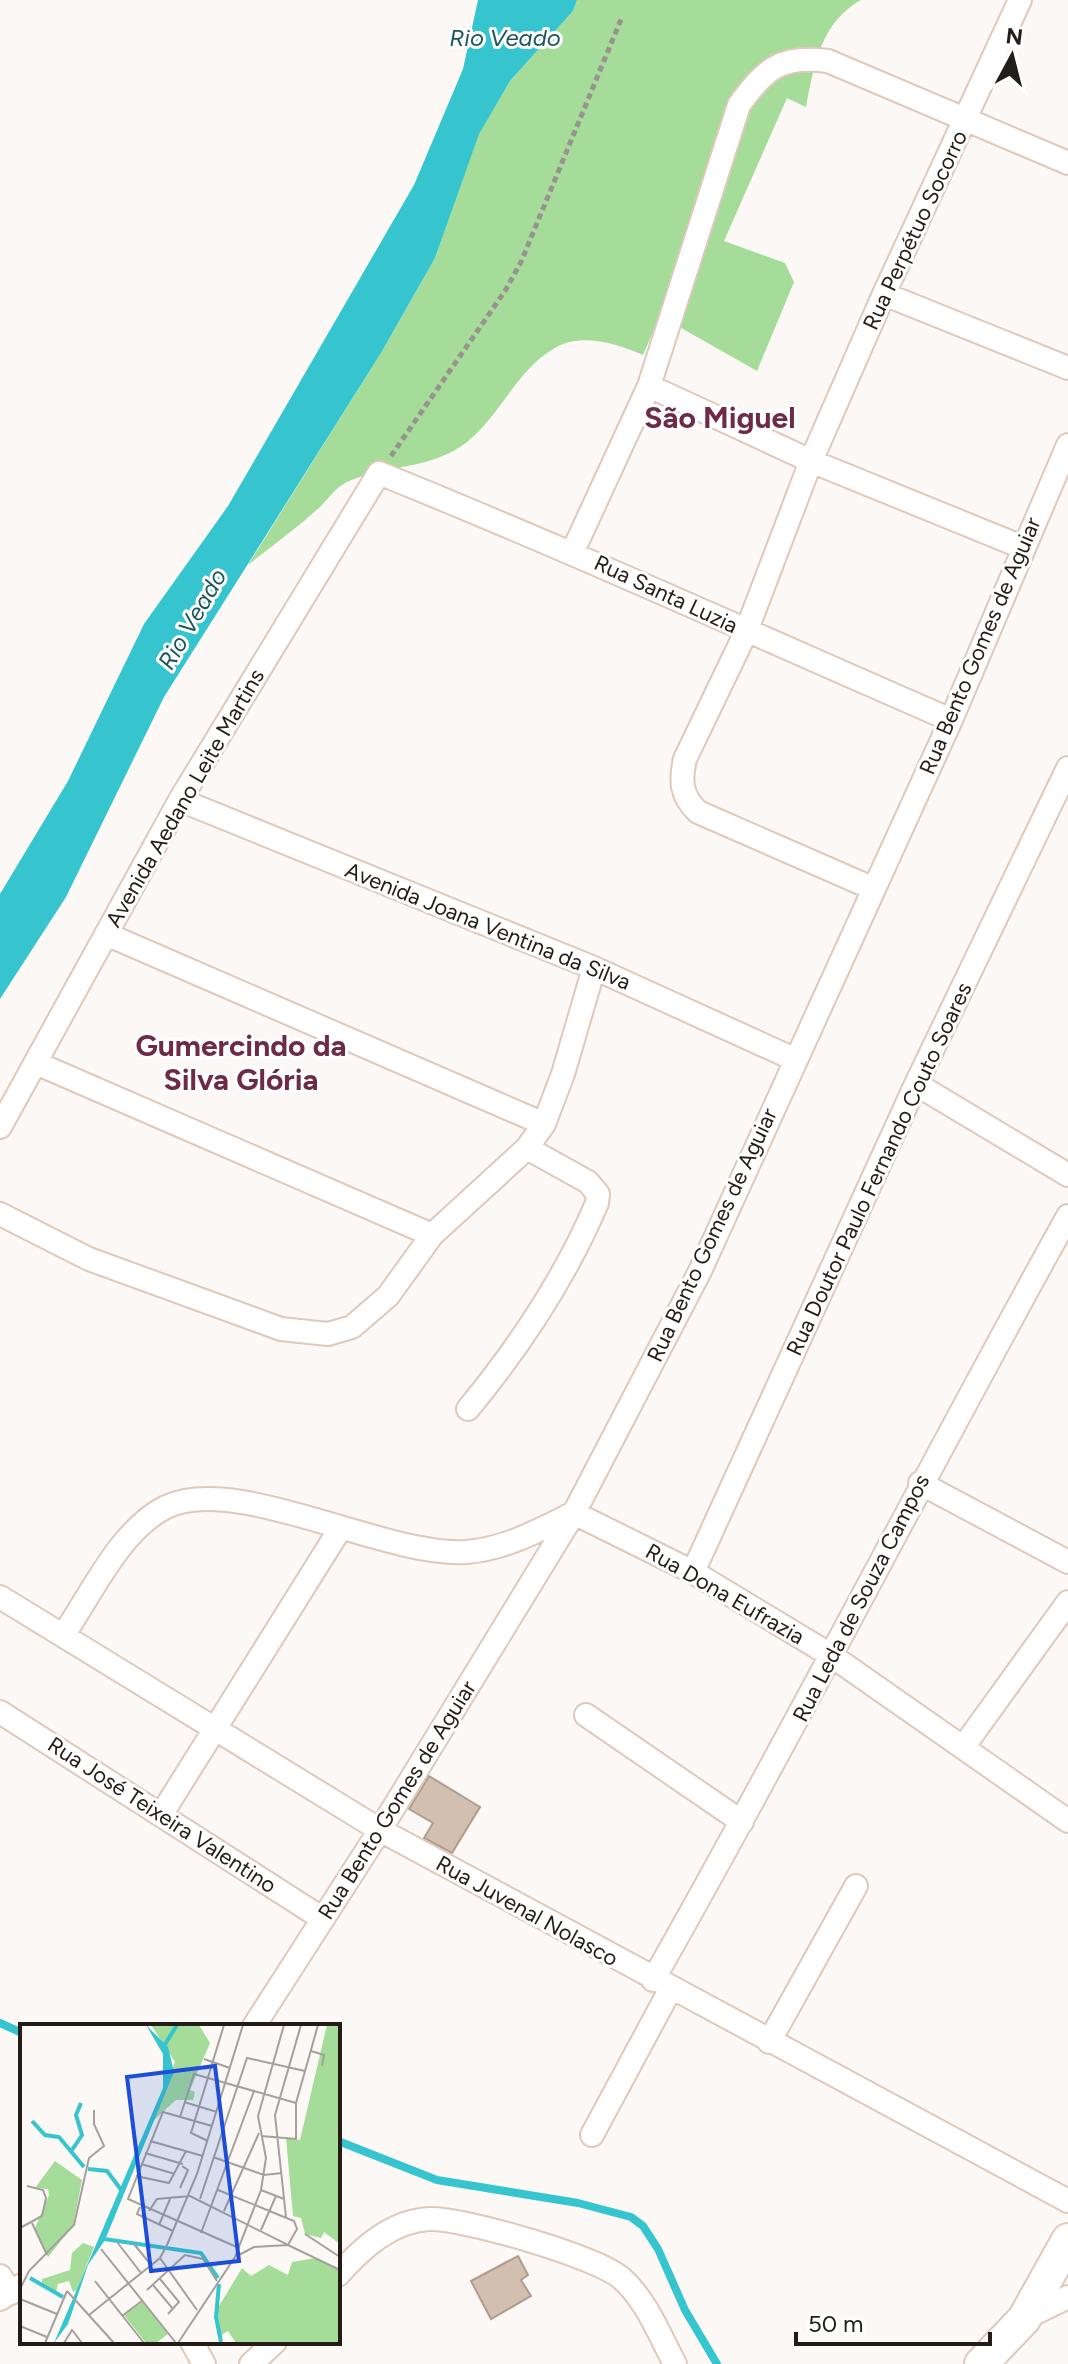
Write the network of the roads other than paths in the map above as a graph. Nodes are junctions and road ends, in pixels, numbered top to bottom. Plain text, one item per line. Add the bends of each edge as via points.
1 (1020, 0) edge
2 (965, 119) junction
3 (1068, 163) edge
4 (884, 294) junction
5 (1068, 368) edge
6 (649, 386) junction
7 (1068, 445) edge
8 (811, 461) junction
9 (379, 473) joint
10 (1022, 547) junction
11 (573, 551) junction
12 (746, 632) junction
13 (951, 720) junction
14 (1068, 768) edge
15 (180, 800) junction
16 (872, 888) junction
17 (106, 934) junction
18 (594, 968) junction
19 (794, 1059) junction
20 (36, 1063) junction
21 (916, 1084) junction
22 (544, 1124) junction
23 (0, 1127) edge
24 (527, 1148) junction
25 (1068, 1175) edge
26 (0, 1214) edge
27 (1068, 1216) edge
28 (432, 1235) junction
29 (468, 1409) dead end
30 (920, 1483) junction
31 (574, 1513) junction
32 (340, 1529) junction
33 (1068, 1562) edge
34 (693, 1572) junction
35 (0, 1597) edge
36 (1068, 1602) edge
37 (64, 1634) junction
38 (832, 1656) junction
39 (0, 1712) edge
40 (586, 1715) dead end
41 (216, 1728) junction
42 (964, 1746) junction
43 (161, 1815) junction
44 (1068, 1821) edge
45 (742, 1822) junction
46 (380, 1830) junction
47 (856, 1886) dead end
48 (323, 1919) junction
49 (662, 1985) junction
50 (255, 2024) edge
51 (769, 2042) junction
52 (592, 2135) dead end
53 (1068, 2201) edge
54 (1068, 2240) edge
55 (340, 2273) edge
56 (1068, 2297) edge
57 (1024, 2319) junction
58 (193, 2344) edge
59 (273, 2344) edge
60 (204, 2364) edge
61 (251, 2364) edge
62 (675, 2364) edge
63 (981, 2364) edge

1 - 2 street, Rua Perpétuo Socorro
2 - 3 street
2 - 4 street, Rua Perpétuo Socorro
2 - 6 street via 828,61 801,57 777,64 757,80 739,105
4 - 5 street
4 - 8 street, Rua Perpétuo Socorro
6 - 8 street
6 - 11 street
7 - 10 street, Rua Bento Gomes de Aguiar
8 - 10 street
8 - 12 street, Rua Perpétuo Socorro
9 - 11 street, Rua Santa Luzia
9 - 15 street, Avenida Aedano Leite Martins
10 - 13 street, Rua Bento Gomes de Aguiar
11 - 12 street, Rua Santa Luzia
12 - 13 street, Rua Santa Luzia
12 - 16 street, Rua Perpétuo Socorro via 685,759 681,778 689,803 698,812
13 - 16 street, Rua Bento Gomes de Aguiar
14 - 21 street, Rua Doutor Paulo Fernando Couto Soares
15 - 17 street, Avenida Aedano Leite Martins
15 - 18 street, Avenida Joana Ventina da Silva
16 - 19 street, Rua Bento Gomes de Aguiar
17 - 20 street, Avenida Aedano Leite Martins
17 - 22 street
18 - 19 street, Avenida Joana Ventina da Silva
18 - 22 street
19 - 31 street, Rua Bento Gomes de Aguiar via 700,1271
20 - 23 street, Avenida Aedano Leite Martins
20 - 28 street
21 - 25 street
21 - 34 street, Rua Doutor Paulo Fernando Couto Soares
22 - 24 street
24 - 28 street
24 - 29 street via 588,1182 598,1194 597,1203 537,1317
26 - 28 street via 89,1259 304,1334 352,1327 373,1311
27 - 30 street, Rua Leda de Souza Campos
30 - 33 street
30 - 38 street, Rua Leda de Souza Campos
31 - 32 street via 505,1546 464,1552
31 - 34 street, Rua Dona Eufrazia
31 - 46 street, Rua Bento Gomes de Aguiar
32 - 37 street via 257,1506 206,1500 168,1506 131,1536
32 - 41 street
34 - 38 street, Rua Dona Eufrazia
35 - 37 street, Rua Juvenal Nolasco
36 - 42 street
37 - 41 street, Rua Juvenal Nolasco
38 - 42 street, Rua Dona Eufrazia
38 - 45 street, Rua Leda de Souza Campos
39 - 43 street, Rua José Teixeira Valentino
40 - 45 street
41 - 43 street
41 - 46 street, Rua Juvenal Nolasco
42 - 44 street, Rua Dona Eufrazia
43 - 48 street, Rua José Teixeira Valentino
45 - 49 street, Rua Leda de Souza Campos
46 - 48 street, Rua Bento Gomes de Aguiar
46 - 49 street, Rua Juvenal Nolasco
47 - 51 street
48 - 50 street, Rua Bento Gomes de Aguiar
49 - 51 street, Rua Juvenal Nolasco
49 - 52 street, Rua Leda de Souza Campos
51 - 53 street, Rua Juvenal Nolasco
54 - 57 main road
55 - 62 street via 358,2252 405,2225 428,2219 458,2223 576,2256 618,2276 637,2294
56 - 57 street
57 - 63 main road
58 - 60 street
59 - 61 street

